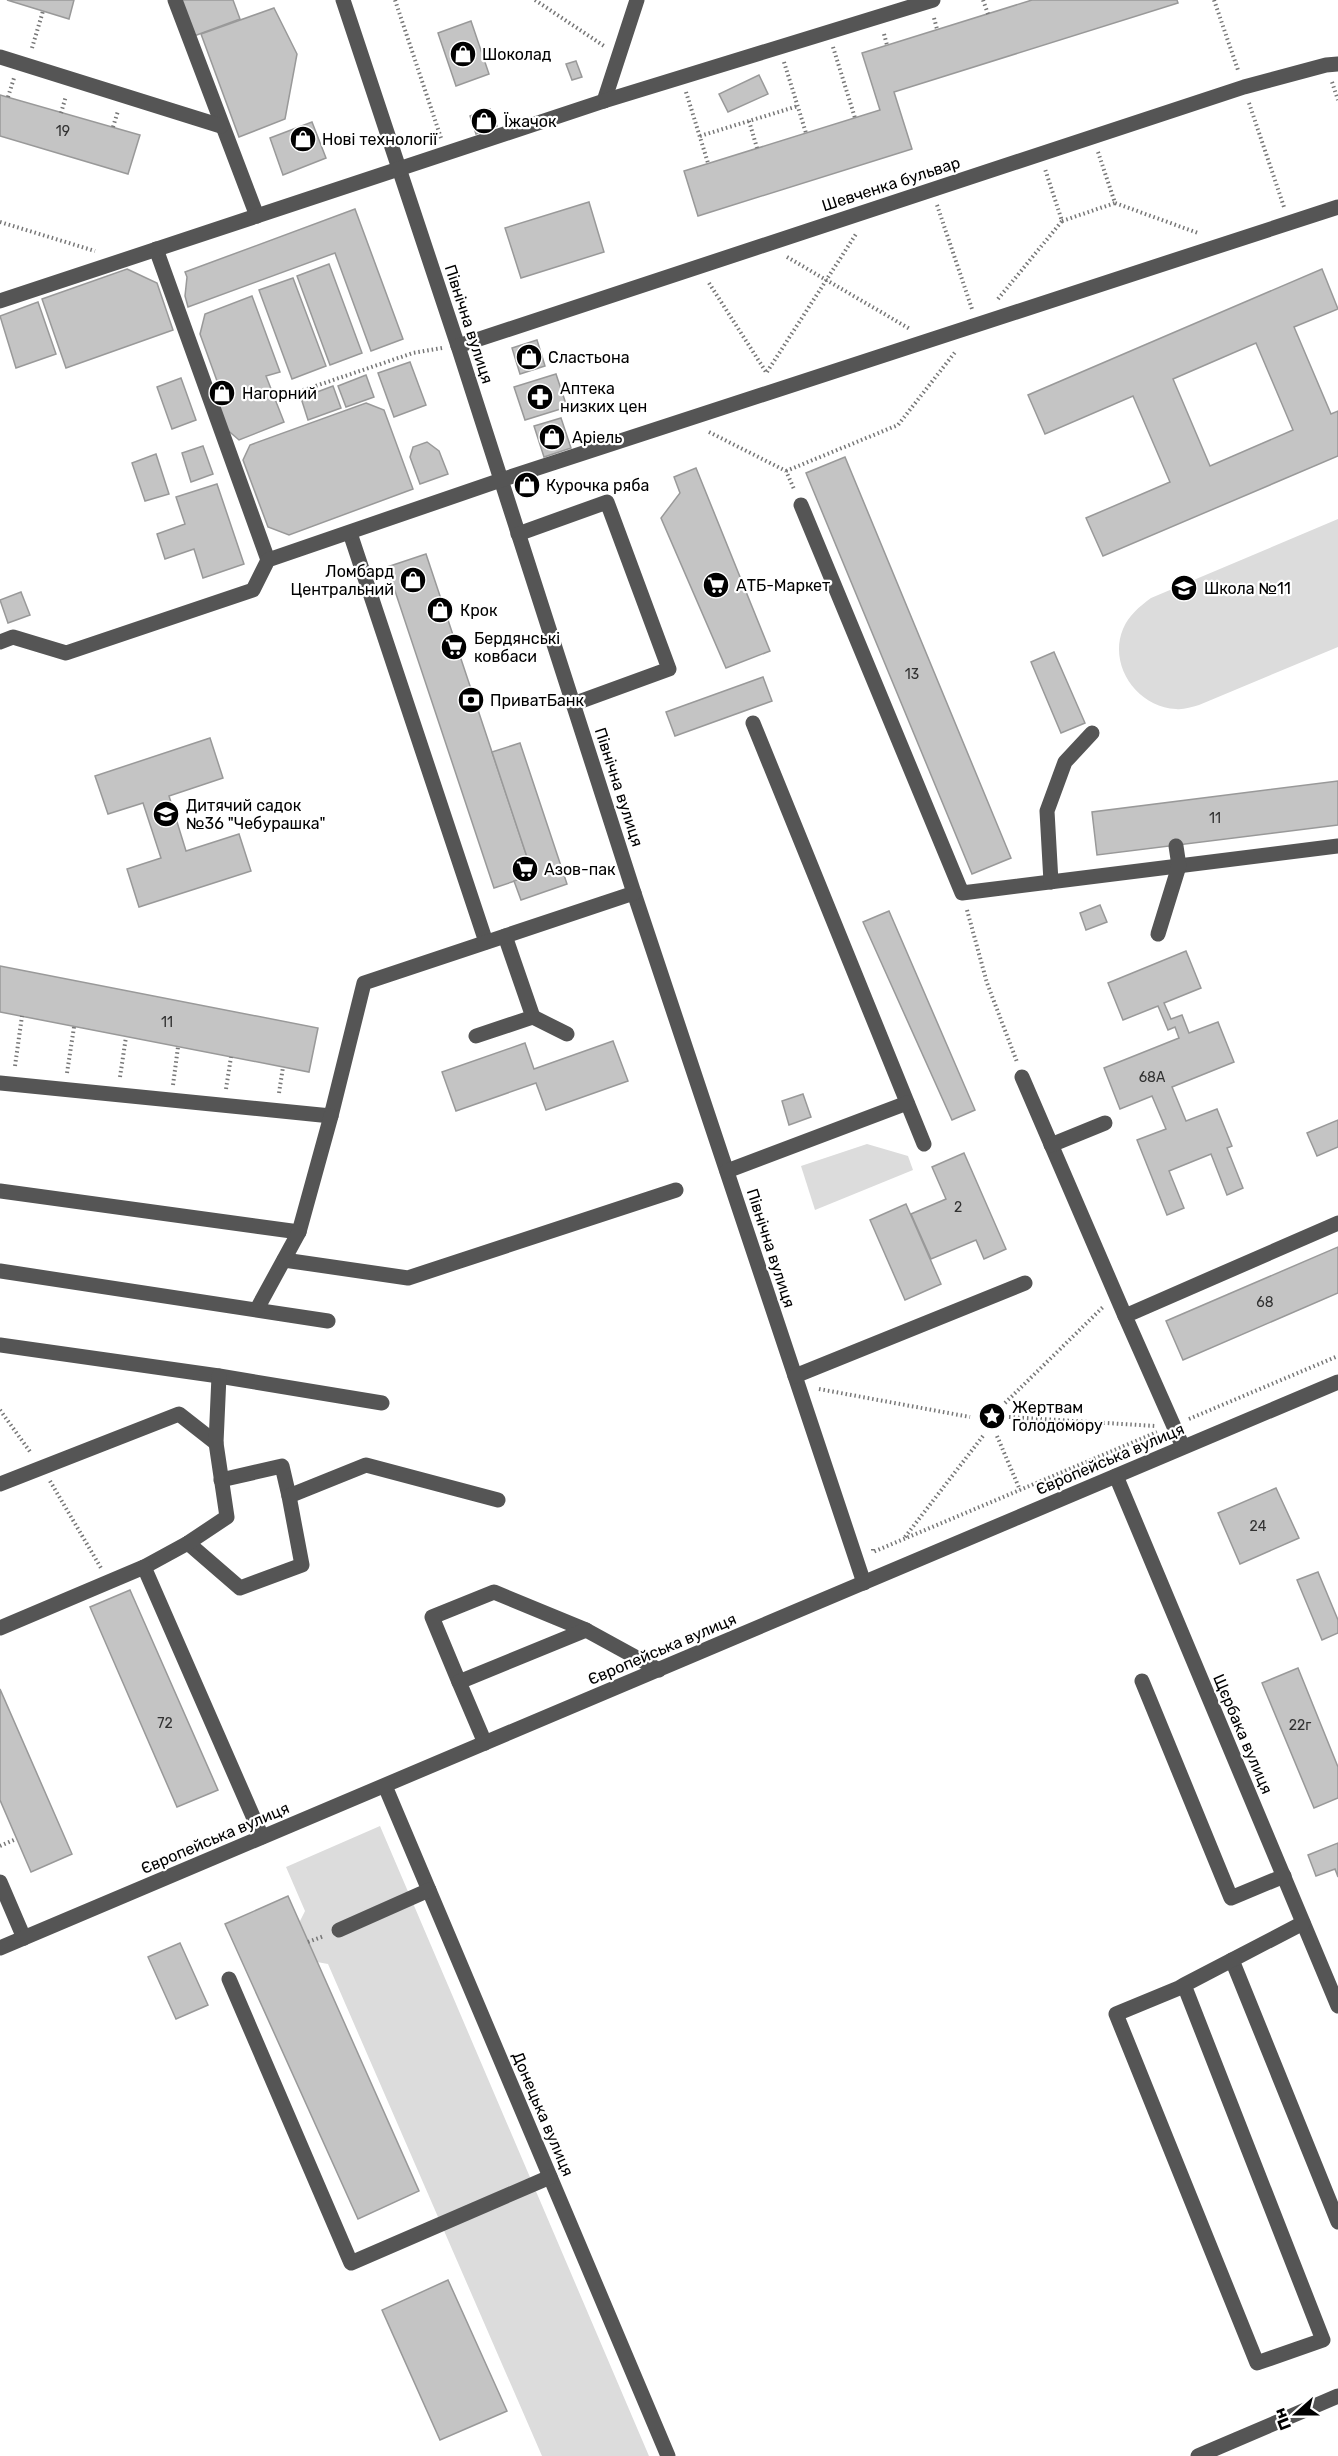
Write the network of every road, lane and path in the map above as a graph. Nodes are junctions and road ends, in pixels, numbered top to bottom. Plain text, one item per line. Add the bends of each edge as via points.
1 (175, 0) edge
2 (343, 0) edge
3 (395, 0) edge
4 (535, 0) edge
5 (636, 0) edge
6 (933, 0) edge
7 (983, 0) edge
8 (1214, 0) edge
9 (894, 6) edge
10 (43, 11) dead end
11 (988, 14) dead end
12 (829, 32) junction
13 (780, 48) junction
14 (619, 56) junction
15 (0, 57) edge
16 (1338, 64) edge
17 (27, 65) junction
18 (682, 78) junction
19 (1244, 87) junction
20 (604, 101) junction
21 (798, 106) junction
22 (855, 118) dead end
23 (749, 121) junction
24 (221, 126) junction
25 (806, 133) dead end
26 (700, 136) junction
27 (1093, 137) junction
28 (757, 148) dead end
29 (446, 152) junction
30 (1040, 154) junction
31 (708, 163) dead end
32 (398, 169) junction
33 (932, 190) junction
34 (1115, 203) junction
35 (1338, 207) edge
36 (871, 210) junction
37 (257, 216) junction
38 (1062, 221) junction
39 (0, 222) edge
40 (1289, 223) junction
41 (1226, 243) junction
42 (765, 245) junction
43 (156, 249) junction
44 (124, 260) junction
45 (698, 267) junction
46 (826, 280) junction
47 (0, 301) edge
48 (978, 324) junction
49 (930, 340) junction
50 (458, 346) junction
51 (767, 372) junction
52 (778, 389) junction
53 (286, 396) dead end
54 (685, 420) junction
55 (786, 471) junction
56 (501, 480) junction
57 (801, 504) joint
58 (350, 533) junction
59 (518, 534) junction
60 (268, 560) junction
61 (0, 642) edge
62 (573, 704) junction
63 (753, 723) dead end
64 (1092, 733) dead end
65 (1176, 846) dead end
66 (1338, 846) edge
67 (1179, 866) junction
68 (1051, 882) junction
69 (634, 893) junction
70 (962, 894) junction
71 (1158, 934) dead end
72 (505, 936) junction
73 (486, 942) junction
74 (22, 1016) dead end
75 (533, 1017) junction
76 (74, 1027) dead end
77 (567, 1034) dead end
78 (476, 1036) dead end
79 (126, 1037) dead end
80 (178, 1047) dead end
81 (231, 1057) dead end
82 (283, 1067) dead end
83 (1022, 1077) joint
84 (6, 1083) edge
85 (65, 1089) junction
86 (118, 1094) junction
87 (171, 1100) junction
88 (907, 1103) junction
89 (223, 1105) junction
90 (276, 1110) junction
91 (331, 1116) junction
92 (1105, 1123) dead end
93 (924, 1144) dead end
94 (1051, 1145) junction
95 (727, 1171) junction
96 (676, 1190) dead end
97 (0, 1191) edge
98 (1338, 1223) edge
99 (299, 1232) junction
100 (284, 1260) junction
101 (0, 1271) edge
102 (1025, 1283) dead end
103 (1115, 1294) junction
104 (257, 1309) junction
105 (1125, 1316) junction
106 (328, 1321) dead end
107 (0, 1345) edge
108 (1338, 1356) edge
109 (219, 1376) junction
110 (795, 1376) junction
111 (1338, 1382) edge
112 (819, 1389) dead end
113 (382, 1403) dead end
114 (1005, 1403) dead end
115 (0, 1410) edge
116 (970, 1417) dead end
117 (1009, 1417) dead end
118 (1175, 1425) junction
119 (983, 1436) dead end
120 (997, 1436) dead end
121 (216, 1443) junction
122 (1183, 1447) junction
123 (42, 1468) junction
124 (1116, 1476) junction
125 (221, 1480) junction
126 (0, 1484) edge
127 (1020, 1490) dead end
128 (289, 1496) junction
129 (498, 1500) dead end
130 (903, 1539) dead end
131 (188, 1543) junction
132 (873, 1552) dead end
133 (144, 1568) junction
134 (109, 1582) junction
135 (864, 1583) junction
136 (0, 1628) edge
137 (586, 1630) junction
138 (659, 1670) junction
139 (1142, 1681) dead end
140 (459, 1682) junction
141 (485, 1743) junction
142 (385, 1786) junction
143 (262, 1837) junction
144 (16, 1839) dead end
145 (0, 1846) edge
146 (1284, 1876) junction
147 (0, 1882) edge
148 (429, 1890) junction
149 (1303, 1923) junction
150 (339, 1930) dead end
151 (24, 1938) junction
152 (0, 1948) edge
153 (1232, 1960) junction
154 (229, 1979) dead end
155 (1184, 1985) junction
156 (1338, 2006) edge
157 (550, 2177) junction
158 (1338, 2222) edge
159 (1338, 2396) edge
160 (668, 2456) edge
161 (1197, 2456) edge

1 - 24 street
2 - 32 street, Північна вулиця
3 - 29 path
4 - 14 path
5 - 14 street
6 - 9 street
7 - 11 path
8 - 19 path
9 - 12 street
10 - 17 path
12 - 13 street
12 - 22 path
13 - 18 street
13 - 21 path
14 - 20 street
15 - 17 street
16 - 19 street, Шевченка бульвар
17 - 24 street
18 - 20 street
18 - 26 path
19 - 27 street, Шевченка бульвар
19 - 40 path
20 - 29 street
21 - 23 path
21 - 25 path
23 - 26 path
23 - 28 path
24 - 37 street
26 - 31 path
27 - 30 street, Шевченка бульвар
27 - 34 path
29 - 32 street
30 - 33 street, Шевченка бульвар
30 - 38 path
32 - 37 street
32 - 50 street, Північна вулиця
33 - 36 street, Шевченка бульвар
33 - 48 path
34 - 38 path
34 - 41 path
35 - 40 street
36 - 42 street, Шевченка бульвар
36 - 46 path
37 - 43 street
38 - 48 path
39 - 44 path
40 - 41 street
41 - 48 street
42 - 45 street, Шевченка бульвар
42 - 46 path
43 - 44 street
43 - 60 street
44 - 47 street
45 - 50 street, Шевченка бульвар
45 - 51 path
46 - 49 path
46 - 51 path
48 - 49 street
48 - 55 path via 898,425
49 - 52 street
50 - 53 path via 413,353
50 - 56 street, Північна вулиця
51 - 52 path
52 - 54 street
54 - 55 path
54 - 56 street
55 - 57 path
56 - 58 street
56 - 59 street, Північна вулиця
57 - 70 street
58 - 60 street
58 - 73 street
59 - 62 street, Північна вулиця
59 - 62 street via 607,502 669,669
60 - 61 street via 253,590 66,653 13,637
62 - 69 street, Північна вулиця
63 - 88 street
64 - 68 street via 1065,762 1047,812
65 - 67 street
66 - 67 street
67 - 68 street
67 - 71 street
68 - 70 street
69 - 72 street
69 - 95 street, Північна вулиця
70 - 83 path via 987,983
72 - 73 street
72 - 75 street
73 - 91 street via 364,983
74 - 84 path
75 - 77 street
75 - 78 street
76 - 85 path
79 - 86 path
80 - 87 path
81 - 89 path
82 - 90 path
83 - 94 street
84 - 85 street
85 - 86 street
86 - 87 street
87 - 89 street
88 - 93 street
88 - 95 street
89 - 90 street
90 - 91 street
91 - 99 street
92 - 94 street
94 - 103 street
95 - 110 street, Північна вулиця
96 - 100 street via 408,1278
97 - 99 street
98 - 105 street
99 - 100 street
100 - 104 street
101 - 104 street
102 - 110 street
103 - 105 street
103 - 114 path
104 - 106 street
105 - 118 street
107 - 109 street
108 - 118 path
109 - 113 street
109 - 121 street
110 - 135 street, Північна вулиця
111 - 122 street, Європейська вулиця
112 - 116 path
115 - 123 path
117 - 118 path
118 - 122 street
118 - 132 path
119 - 130 path
120 - 127 path
121 - 123 street via 179,1414
121 - 125 street
122 - 124 street, Європейська вулиця
123 - 126 street
123 - 134 path
124 - 135 street, Європейська вулиця
124 - 146 street, Щєрбака вулиця
125 - 128 street via 282,1466
125 - 131 street via 227,1518
128 - 129 street via 366,1465
128 - 131 street via 302,1565 240,1588
131 - 133 street
133 - 134 street
133 - 143 street
134 - 136 street
135 - 138 street, Європейська вулиця
137 - 138 street
137 - 140 street
137 - 140 street via 494,1592 432,1617
138 - 141 street, Європейська вулиця
139 - 146 street via 1232,1898
140 - 141 street
141 - 142 street, Європейська вулиця
142 - 143 street, Європейська вулиця
142 - 148 street, Донецька вулиця
143 - 151 street, Європейська вулиця
144 - 145 path
146 - 149 street, Щєрбака вулиця
147 - 151 street
148 - 150 street
148 - 157 street, Донецька вулиця
149 - 153 street
149 - 156 street, Щєрбака вулиця
151 - 152 street, Європейська вулиця
153 - 155 street
153 - 158 street
154 - 157 street via 351,2263
155 - 155 street via 1323,2340 1257,2363 1116,2014
157 - 160 street, Донецька вулиця
159 - 161 street

